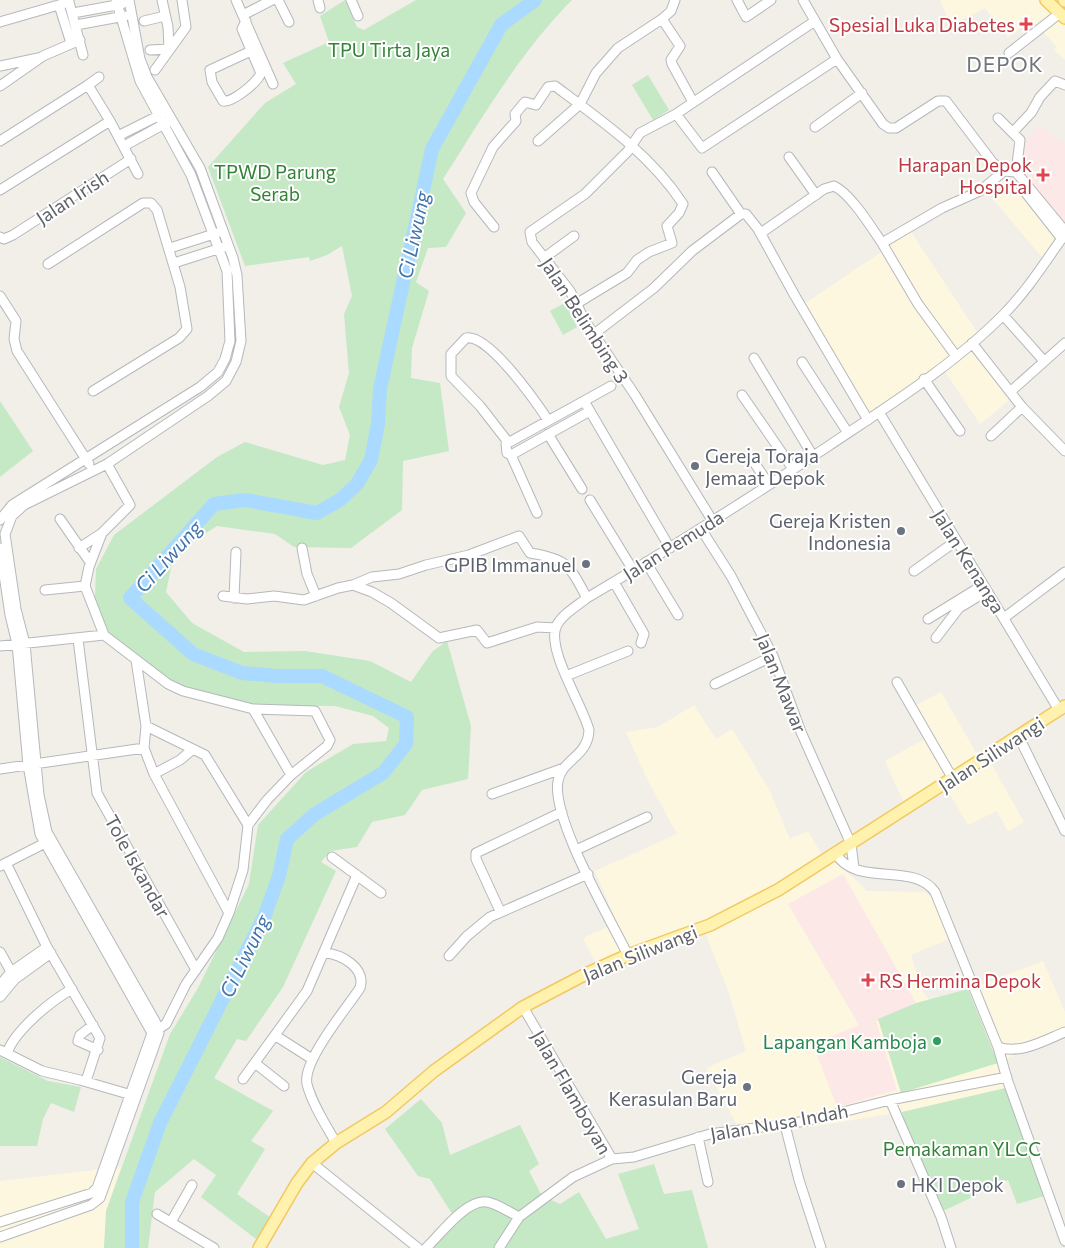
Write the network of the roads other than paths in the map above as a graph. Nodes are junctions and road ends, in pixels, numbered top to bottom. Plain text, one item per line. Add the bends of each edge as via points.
1 (162, 0) edge
2 (182, 0) edge
3 (236, 0) edge
4 (272, 0) edge
5 (278, 0) edge
6 (350, 0) edge
7 (675, 0) edge
8 (737, 0) edge
9 (771, 0) edge
10 (803, 0) edge
11 (1046, 0) edge
12 (69, 1) edge
13 (129, 1) edge
14 (116, 2) edge
15 (59, 5) junction
16 (73, 13) junction
17 (132, 14) junction
18 (165, 16) junction
19 (358, 16) dead end
20 (1062, 16) edge
21 (120, 17) junction
22 (244, 18) junction
23 (662, 19) junction
24 (144, 21) dead end
25 (815, 21) junction
26 (0, 22) edge
27 (289, 22) dead end
28 (76, 25) junction
29 (75, 41) junction
30 (169, 48) junction
31 (150, 50) dead end
32 (251, 51) junction
33 (1009, 53) dead end
34 (83, 55) dead end
35 (43, 56) junction
36 (837, 59) junction
37 (0, 66) edge
38 (155, 70) dead end
39 (99, 77) dead end
40 (273, 84) dead end
41 (88, 85) junction
42 (1065, 85) edge
43 (0, 86) edge
44 (862, 93) junction
45 (693, 102) junction
46 (580, 104) junction
47 (676, 114) junction
48 (166, 118) junction
49 (998, 118) dead end
50 (110, 121) junction
51 (815, 127) dead end
52 (1013, 132) junction
53 (118, 136) junction
54 (0, 141) edge
55 (538, 141) dead end
56 (124, 146) junction
57 (631, 147) junction
58 (789, 157) dead end
59 (131, 159) junction
60 (1004, 171) junction
61 (712, 172) dead end
62 (1016, 172) junction
63 (138, 174) dead end
64 (1019, 184) dead end
65 (0, 190) edge
66 (816, 194) junction
67 (741, 214) junction
68 (494, 227) dead end
69 (224, 231) junction
70 (761, 233) junction
71 (214, 234) junction
72 (1064, 235) edge
73 (574, 236) dead end
74 (0, 237) edge
75 (882, 243) junction
76 (228, 245) junction
77 (170, 248) junction
78 (218, 248) junction
79 (544, 258) junction
80 (174, 263) junction
81 (48, 264) dead end
82 (0, 296) edge
83 (576, 304) junction
84 (1003, 315) junction
85 (594, 334) junction
86 (972, 343) junction
87 (1065, 343) edge
88 (956, 356) junction
89 (754, 358) dead end
90 (1044, 361) junction
91 (802, 362) dead end
92 (924, 379) junction
93 (611, 386) dead end
94 (93, 391) dead end
95 (1010, 392) junction
96 (742, 395) dead end
97 (584, 401) junction
98 (1022, 407) junction
99 (590, 411) junction
100 (879, 412) junction
101 (548, 420) junction
102 (868, 420) junction
103 (960, 431) dead end
104 (848, 433) junction
105 (548, 434) junction
106 (991, 436) dead end
107 (508, 442) junction
108 (1065, 451) edge
109 (511, 455) junction
110 (813, 456) junction
111 (752, 459) dead end
112 (87, 460) junction
113 (106, 464) junction
114 (793, 469) junction
115 (94, 470) junction
116 (769, 485) junction
117 (582, 489) dead end
118 (590, 500) dead end
119 (537, 513) dead end
120 (60, 518) dead end
121 (0, 520) edge
122 (712, 520) junction
123 (701, 529) junction
124 (102, 533) junction
125 (2, 534) edge
126 (956, 541) junction
127 (0, 548) edge
128 (79, 548) junction
129 (302, 548) dead end
130 (670, 548) junction
131 (236, 552) dead end
132 (90, 562) junction
133 (646, 562) junction
134 (633, 570) junction
135 (914, 570) dead end
136 (1065, 572) edge
137 (614, 582) junction
138 (353, 585) junction
139 (85, 586) junction
140 (985, 588) junction
141 (45, 590) dead end
142 (223, 596) dead end
143 (316, 596) junction
144 (234, 598) junction
145 (587, 598) junction
146 (678, 615) dead end
147 (1004, 618) junction
148 (928, 619) dead end
149 (556, 628) junction
150 (104, 635) junction
151 (936, 638) dead end
152 (78, 639) junction
153 (641, 643) dead end
154 (21, 644) junction
155 (0, 646) edge
156 (628, 651) dead end
157 (773, 656) junction
158 (136, 660) junction
159 (566, 676) junction
160 (897, 682) dead end
161 (715, 684) dead end
162 (1062, 708) edge
163 (253, 709) junction
164 (146, 726) junction
165 (1018, 735) junction
166 (144, 748) junction
167 (193, 749) junction
168 (92, 757) junction
169 (32, 765) junction
170 (564, 768) junction
171 (0, 769) edge
172 (154, 774) junction
173 (291, 775) junction
174 (953, 779) junction
175 (492, 794) dead end
176 (562, 812) junction
177 (647, 817) dead end
178 (248, 825) junction
179 (1065, 831) edge
180 (48, 841) junction
181 (852, 844) junction
182 (576, 850) junction
183 (836, 854) junction
184 (332, 858) dead end
185 (3, 865) edge
186 (854, 868) junction
187 (588, 874) junction
188 (357, 875) junction
189 (381, 893) dead end
190 (500, 911) junction
191 (230, 913) junction
192 (49, 950) junction
193 (0, 952) edge
194 (324, 953) junction
195 (628, 955) junction
196 (449, 956) dead end
197 (196, 970) junction
198 (13, 976) junction
199 (0, 985) edge
200 (72, 988) junction
201 (0, 997) edge
202 (523, 1008) junction
203 (93, 1026) junction
204 (155, 1032) junction
205 (1065, 1032) edge
206 (276, 1036) junction
207 (998, 1047) junction
208 (98, 1050) junction
209 (4, 1051) edge
210 (312, 1060) junction
211 (255, 1063) junction
212 (1006, 1077) junction
213 (243, 1079) dead end
214 (86, 1081) junction
215 (284, 1086) dead end
216 (134, 1096) junction
217 (890, 1100) junction
218 (786, 1125) junction
219 (698, 1137) junction
220 (336, 1143) junction
221 (612, 1159) junction
222 (312, 1163) junction
223 (708, 1182) dead end
224 (192, 1186) dead end
225 (101, 1189) junction
226 (43, 1209) junction
227 (157, 1214) dead end
228 (519, 1217) junction
229 (47, 1220) junction
230 (0, 1222) edge
231 (171, 1222) junction
232 (0, 1237) edge
233 (1065, 1241) edge
234 (214, 1248) edge
235 (259, 1248) edge
236 (418, 1248) edge
237 (426, 1248) edge
238 (499, 1248) edge
239 (821, 1248) edge
240 (951, 1248) edge

1 - 18 street
2 - 30 street via 186,27
3 - 22 street
4 - 22 street
5 - 27 street
6 - 19 street
7 - 23 street
8 - 9 street via 747,17
10 - 25 street
11 - 20 main road
12 - 15 street
12 - 16 street
13 - 14 street
13 - 17 street
14 - 16 street
14 - 21 street
15 - 26 street
15 - 29 street
16 - 28 street
17 - 21 street
17 - 48 street via 140,59
18 - 24 street
18 - 30 street
20 - 33 street
21 - 28 street
21 - 48 street via 140,81
22 - 32 street via 242,28
22 - 40 street
23 - 45 street via 680,46 671,60
23 - 46 street via 618,48 596,73
25 - 36 street
25 - 45 street
28 - 29 street
29 - 34 street
29 - 35 street
30 - 31 street
30 - 38 street
32 - 32 street via 260,77 229,101 223,101 212,82 210,70
35 - 37 street
35 - 43 street
36 - 44 street
36 - 47 street via 702,148
39 - 41 street
41 - 50 street
41 - 54 street
42 - 52 street via 1056,82
44 - 51 street
44 - 60 street via 881,122 889,128 899,126 938,101 946,101 993,163
45 - 47 street
46 - 55 street
46 - 57 street
46 - 68 street via 553,85 536,104 527,101 515,114 516,120 493,147 470,193
47 - 57 street via 640,133
48 - 53 street
48 - 56 street
48 - 69 street via 200,168
48 - 71 street
49 - 52 street
50 - 53 street
50 - 65 street
52 - 62 street via 1021,143
53 - 56 street
56 - 59 street
57 - 79 street, Jalan Belimbing 3 via 585,194 531,231 531,238
57 - 83 street via 666,179 683,204 679,214 667,226 672,241 636,260 627,272
58 - 66 street
59 - 63 street
59 - 74 street, Jalan Irish via 13,235 4,239
60 - 62 street
60 - 75 street via 980,191 942,208
61 - 67 street
62 - 72 street
64 - 72 street
66 - 70 street
66 - 75 street via 830,186 837,188
67 - 70 street via 750,216
67 - 85 street
69 - 71 street
69 - 76 street
70 - 102 street
71 - 77 street
71 - 78 street
72 - 84 street, Jalan Pemuda
73 - 79 street
75 - 88 street via 913,296
76 - 78 street
76 - 113 street via 237,275 241,341 236,362 226,381
77 - 80 street
77 - 81 street via 157,210 148,202
78 - 80 street
78 - 112 street via 226,270 230,341 218,372
79 - 83 street, Jalan Belimbing 3 via 565,283
80 - 94 street via 186,320 185,334
82 - 112 street via 16,321 14,339 17,351
83 - 85 street, Jalan Belimbing 3
84 - 86 street, Jalan Pemuda
84 - 90 street
85 - 122 street, Jalan Belimbing 3
86 - 88 street, Jalan Pemuda
86 - 95 street
87 - 90 street
88 - 92 street, Jalan Pemuda
89 - 110 street
90 - 95 street
91 - 104 street
92 - 100 street, Jalan Pemuda
92 - 103 street
93 - 97 street
95 - 98 street
96 - 114 street
97 - 99 street
97 - 101 street
98 - 106 street
98 - 108 street
99 - 105 street
99 - 130 street
100 - 102 street, Jalan Pemuda
100 - 126 street, Jalan Kenanga
101 - 107 street
101 - 107 street via 504,362 477,338 466,338 451,354 451,376
102 - 104 street, Jalan Pemuda
104 - 110 street, Jalan Pemuda
105 - 109 street
105 - 117 street
107 - 109 street via 505,448
109 - 119 street
110 - 114 street, Jalan Pemuda
111 - 116 street
112 - 115 street
112 - 121 street via 12,505
113 - 115 street
113 - 124 street via 130,505
114 - 116 street, Jalan Pemuda
115 - 125 street via 24,505 12,516
116 - 122 street, Jalan Pemuda
118 - 134 street
120 - 128 street
122 - 123 street, Jalan Pemuda
123 - 130 street, Jalan Pemuda
123 - 157 street, Jalan Mawar via 731,576
124 - 128 street
124 - 132 street
125 - 154 street
126 - 135 street
126 - 140 street, Jalan Kenanga
127 - 154 street via 10,615
128 - 132 street
129 - 143 street
130 - 133 street, Jalan Pemuda
131 - 144 street
132 - 139 street
133 - 134 street, Jalan Pemuda
133 - 146 street
134 - 137 street, Jalan Pemuda
136 - 147 street
137 - 145 street, Jalan Pemuda
137 - 153 street via 644,634
138 - 143 street
138 - 145 street via 469,555 519,536 530,552 567,564
138 - 149 street via 391,603 439,638 477,630 488,643 537,627
139 - 141 street
139 - 150 street
140 - 147 street, Jalan Kenanga
140 - 148 street
140 - 151 street via 959,608
142 - 144 street
143 - 144 street via 298,600 274,596
145 - 149 street, Jalan Pemuda
147 - 162 street, Jalan Kenanga
149 - 159 street via 557,649
150 - 152 street
150 - 158 street
152 - 154 street
152 - 168 street, Tole Iskandar
154 - 155 street
154 - 169 street
156 - 159 street
157 - 161 street
157 - 181 street, Jalan Mawar via 801,732
158 - 163 street via 183,691
158 - 164 street
159 - 170 street via 589,730 589,738 583,750
160 - 174 street
162 - 165 main road, Jalan Siliwangi
163 - 173 street
163 - 173 street via 315,711 330,740
164 - 166 street
164 - 167 street
165 - 174 main road, Jalan Siliwangi
165 - 179 street
166 - 168 street
166 - 172 street
167 - 172 street
167 - 178 street via 210,760
168 - 169 street
168 - 197 street, Tole Iskandar via 97,793
169 - 171 street
169 - 180 street via 40,834
170 - 175 street
170 - 176 street via 557,783
172 - 191 street
173 - 178 street
174 - 181 main road, Jalan Siliwangi
176 - 182 street
176 - 190 street via 476,853
177 - 182 street
178 - 191 street via 243,870
180 - 185 street
180 - 204 street
181 - 183 main road, Jalan Siliwangi
181 - 186 street, Jalan Mawar
182 - 187 street
183 - 186 street via 844,864
183 - 195 main road, Jalan Siliwangi via 730,915
184 - 188 street
185 - 192 street
186 - 207 street via 875,874 917,878 931,886
187 - 190 street
187 - 195 street
188 - 189 street
188 - 194 street
190 - 196 street via 478,926
191 - 197 street via 218,938
192 - 198 street
192 - 200 street
193 - 198 street
194 - 206 street via 307,991
194 - 210 street via 335,954 350,963 362,980 360,988
195 - 202 main road, Jalan Siliwangi via 556,988
197 - 204 street via 166,1024
198 - 199 street
198 - 201 street
200 - 203 street
200 - 209 street via 45,1007
202 - 220 main road, Jalan Siliwangi via 434,1071 386,1112
202 - 221 street, Jalan Flamboyan
203 - 208 street via 100,1038
203 - 208 street via 80,1035 78,1041
204 - 216 street via 158,1038
205 - 207 street via 1022,1048
206 - 210 street
206 - 211 street
207 - 212 street
208 - 214 street
209 - 214 street via 42,1071
210 - 220 street via 307,1083
211 - 213 street
211 - 215 street
212 - 217 street, Jalan Nusa Indah
212 - 233 street
214 - 216 street
216 - 225 street
217 - 218 street, Jalan Nusa Indah
217 - 240 street via 941,1217
218 - 219 street, Jalan Nusa Indah
218 - 239 street via 799,1180
219 - 221 street, Jalan Nusa Indah via 634,1157
219 - 223 street
220 - 222 main road, Jalan Siliwangi
221 - 228 street, Jalan Flamboyan via 573,1177
222 - 235 main road, Jalan Siliwangi
222 - 236 street
224 - 231 street
225 - 226 street
225 - 229 street via 100,1198 91,1205
226 - 229 street
226 - 230 street
227 - 231 street
228 - 237 street via 490,1203 479,1203 455,1219
228 - 238 street, Jalan Flamboyan
229 - 232 street
231 - 234 street

